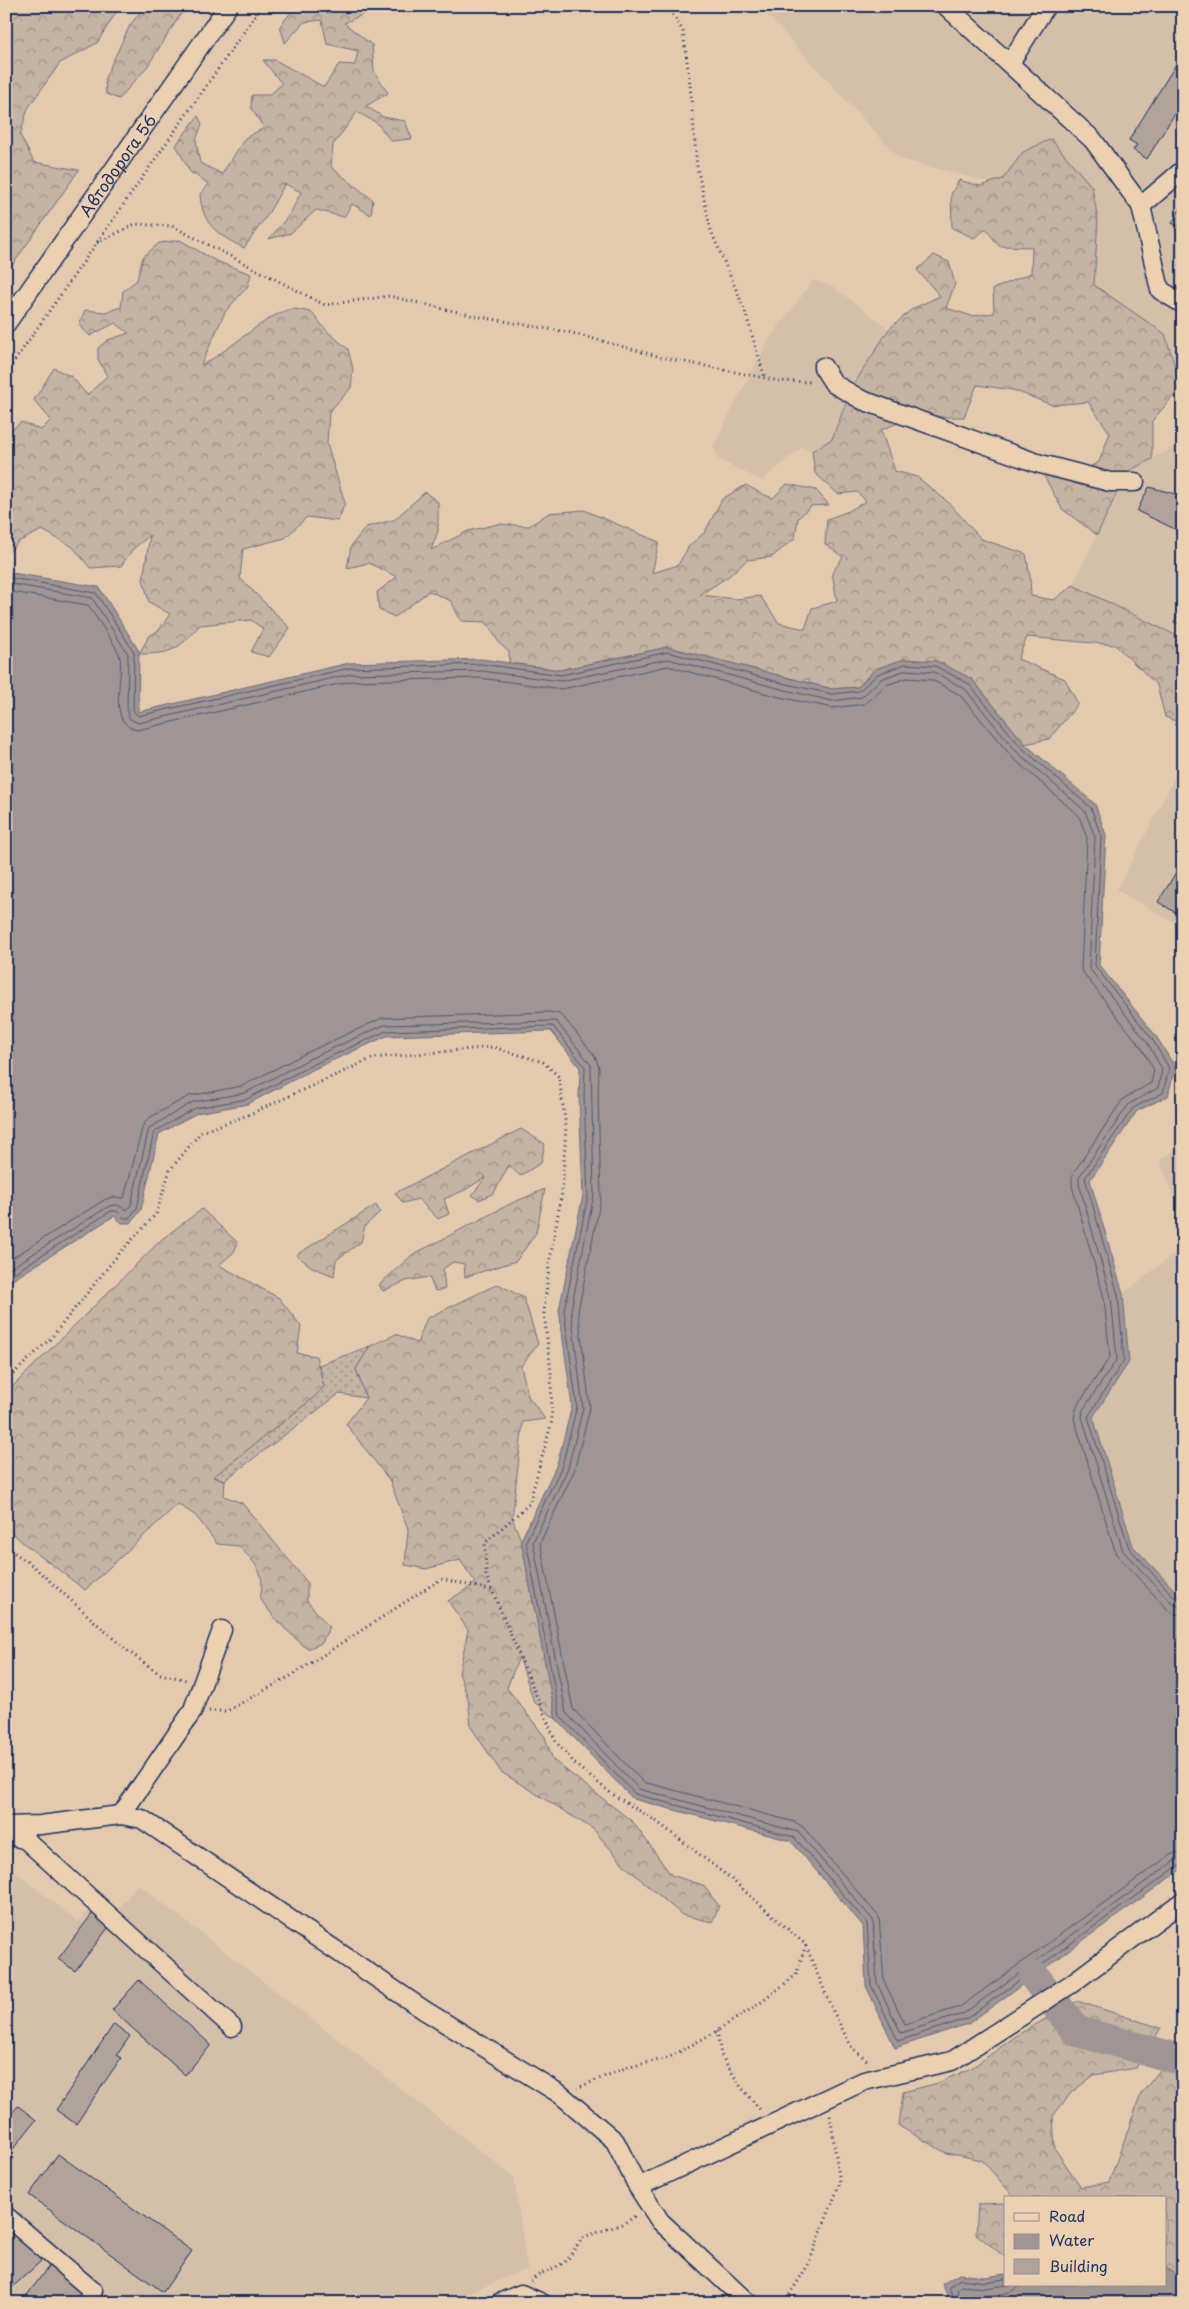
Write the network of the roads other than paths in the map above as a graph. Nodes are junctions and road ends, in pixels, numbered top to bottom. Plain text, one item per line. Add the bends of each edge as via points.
1 (228, 6) edge
2 (946, 6) edge
3 (1046, 6) edge
4 (1010, 63) junction
5 (1183, 170) edge
6 (1141, 206) junction
7 (1183, 304) edge
8 (6, 324) edge
9 (822, 367) dead end
10 (1134, 482) dead end
11 (222, 1630) dead end
12 (121, 1814) junction
13 (6, 1826) edge
14 (6, 1834) edge
15 (1183, 1901) edge
16 (232, 2027) dead end
17 (638, 2187) junction
18 (6, 2216) edge
19 (86, 2303) edge
20 (499, 2303) edge
21 (542, 2303) edge
22 (748, 2303) edge

1 - 8 street, Автодорога 56
2 - 4 street
3 - 4 street
4 - 6 street via 1093,140
5 - 6 street
6 - 7 street via 1160,290
9 - 10 street via 833,383 862,400 1037,463 1110,482
11 - 12 street via 192,1712
12 - 13 street via 40,1825
12 - 17 street via 142,1818 424,2010 560,2094 615,2141
14 - 16 street via 26,1840
15 - 17 street via 1071,1984 952,2061 864,2081
17 - 22 street via 660,2221
18 - 19 street via 93,2291
20 - 21 street via 521,2294

